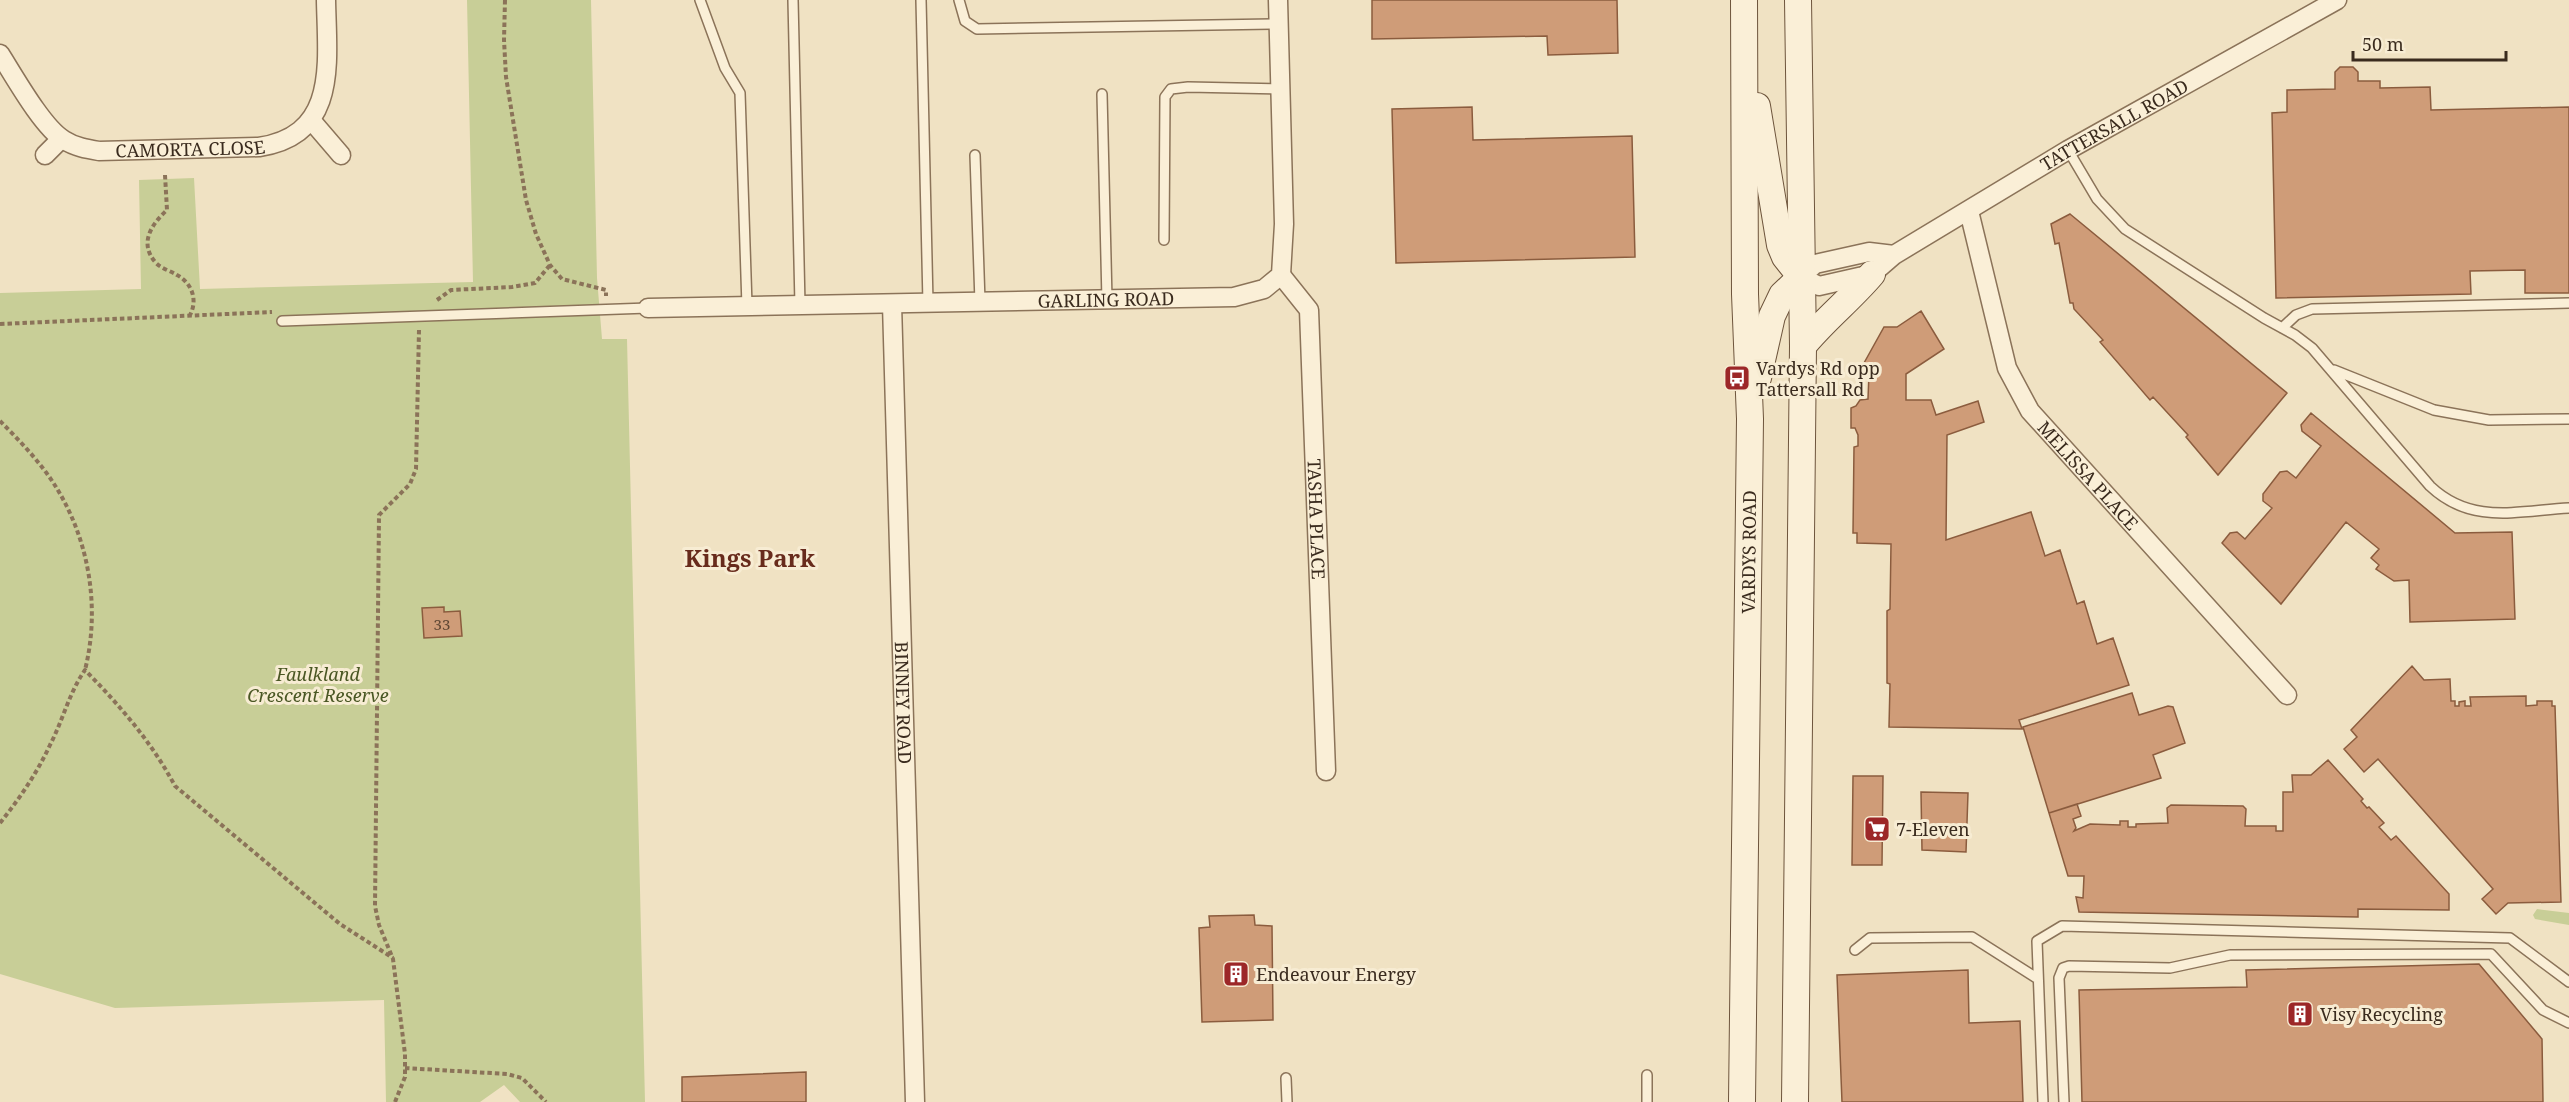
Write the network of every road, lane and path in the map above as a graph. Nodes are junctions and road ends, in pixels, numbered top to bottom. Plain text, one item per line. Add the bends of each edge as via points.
1 (326, 0) edge
2 (505, 0) edge
3 (700, 0) edge
4 (793, 0) edge
5 (921, 0) edge
6 (959, 0) edge
7 (1278, 0) edge
8 (1744, 0) edge
9 (1798, 0) edge
10 (2337, 0) edge
11 (1278, 24) junction
12 (1744, 26) junction
13 (0, 54) edge
14 (1280, 89) junction
15 (1102, 94) dead end
16 (311, 120) junction
17 (61, 139) junction
18 (2068, 150) junction
19 (45, 155) dead end
20 (341, 155) dead end
21 (975, 155) dead end
22 (165, 175) dead end
23 (1969, 212) junction
24 (1164, 240) dead end
25 (1893, 255) junction
26 (550, 266) junction
27 (1872, 274) junction
28 (1281, 275) junction
29 (1801, 278) junction
30 (1107, 300) junction
31 (980, 302) junction
32 (928, 303) junction
33 (2569, 303) edge
34 (892, 304) junction
35 (800, 305) junction
36 (747, 306) junction
37 (648, 308) joint
38 (604, 309) junction
39 (419, 315) junction
40 (189, 316) junction
41 (282, 317) joint
42 (0, 324) edge
43 (2282, 328) junction
44 (1803, 346) junction
45 (2331, 370) junction
46 (1749, 419) junction
47 (2569, 419) edge
48 (0, 421) edge
49 (2569, 507) edge
50 (85, 670) junction
51 (2287, 695) dead end
52 (1326, 771) dead end
53 (0, 823) edge
54 (1855, 950) dead end
55 (393, 959) junction
56 (2038, 979) junction
57 (2569, 982) edge
58 (2569, 1023) edge
59 (405, 1068) junction
60 (1647, 1075) dead end
61 (1286, 1078) dead end
62 (395, 1102) edge
63 (546, 1102) edge
64 (915, 1102) edge
65 (1287, 1102) edge
66 (1647, 1102) edge
67 (1742, 1102) edge
68 (1795, 1102) edge
69 (2043, 1102) edge
70 (2064, 1102) edge

1 - 16 street, CAMORTA CLOSE via 325,91
2 - 26 path via 506,77 526,200
3 - 36 lane via 725,68 740,93
4 - 35 lane
5 - 32 lane
6 - 11 lane via 965,21 977,29
7 - 11 street
8 - 12 main road, VARDYS ROAD
9 - 29 main road
10 - 18 street, TATTERSALL ROAD
11 - 14 street
12 - 29 main road via 1780,245
12 - 46 main road, VARDYS ROAD
13 - 17 street, CAMORTA CLOSE
14 - 24 lane via 1188,87 1172,89 1165,97
14 - 28 street via 1284,224
15 - 30 lane
16 - 17 street, CAMORTA CLOSE via 294,136 259,147 99,151
16 - 20 street
17 - 19 street
18 - 23 street, TATTERSALL ROAD
18 - 43 lane via 2097,199 2125,229
21 - 31 lane
22 - 40 path via 167,210 152,226 148,247 157,265 176,273 190,287 194,307
23 - 25 street, TATTERSALL ROAD
23 - 51 street, MELISSA PLACE via 2007,368 2030,411
25 - 27 street, TATTERSALL ROAD
25 - 29 street via 1869,252 1815,264
26 - 38 path via 562,279 606,290
26 - 39 path via 535,283 451,290 431,305 419,306
27 - 29 street, TATTERSALL ROAD via 1819,286
27 - 44 main road
28 - 30 street, GARLING ROAD via 1264,289 1234,297
28 - 52 street, TASHA PLACE via 1309,310
29 - 44 main road
29 - 46 main road via 1782,295 1772,316
30 - 31 street, GARLING ROAD
31 - 32 street, GARLING ROAD
32 - 34 street, GARLING ROAD
33 - 43 lane via 2312,309 2296,315
34 - 35 street, GARLING ROAD
34 - 64 street, BINNEY ROAD
35 - 36 street, GARLING ROAD
36 - 37 street, GARLING ROAD
37 - 38 lane
38 - 39 lane
39 - 41 lane
39 - 55 path via 416,469 410,484 379,515 375,906
40 - 41 path
40 - 42 path
43 - 45 lane via 2312,348
44 - 68 main road
45 - 47 lane via 2434,410 2489,420
45 - 49 lane via 2448,502 2485,514
46 - 67 main road, VARDYS ROAD
48 - 50 path via 59,491 76,528 87,561 92,627
50 - 53 path via 73,687 35,774
50 - 55 path via 142,732 175,786 340,924
54 - 56 lane via 1870,938 1972,937
55 - 59 path
56 - 57 lane via 2037,941 2062,926 2510,938
56 - 69 lane
58 - 70 lane via 2544,1010 2491,954 2230,955 2170,968 2069,966 2063,968 2059,978
59 - 62 path
59 - 63 path via 507,1074 522,1078
60 - 66 lane
61 - 65 lane

